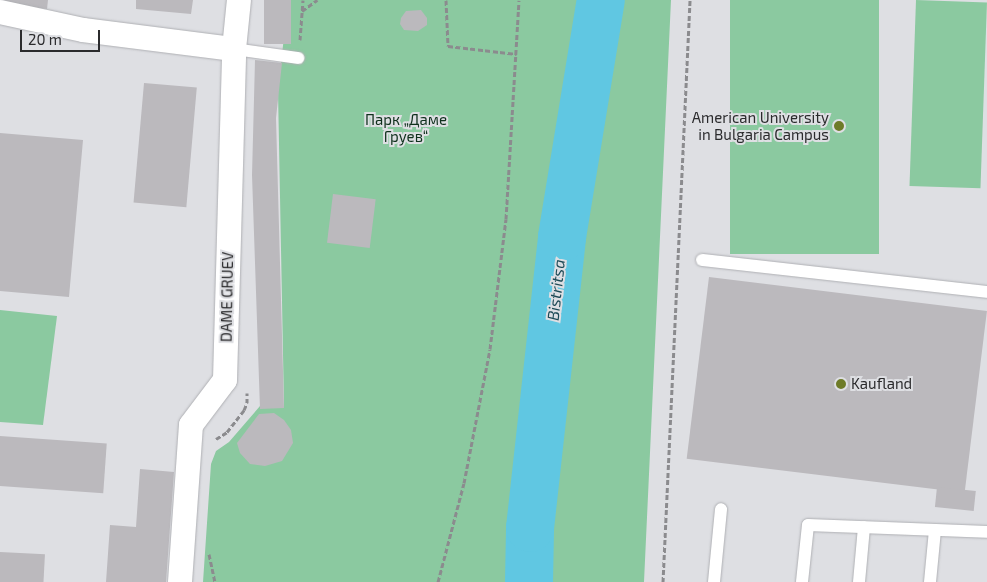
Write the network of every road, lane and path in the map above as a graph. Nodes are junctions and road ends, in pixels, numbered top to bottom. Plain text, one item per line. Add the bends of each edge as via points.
1 (239, 0) edge
2 (303, 0) edge
3 (317, 0) edge
4 (446, 0) edge
5 (519, 0) edge
6 (690, 0) edge
7 (302, 11) junction
8 (0, 12) edge
9 (234, 49) junction
10 (517, 54) junction
11 (298, 58) joint
12 (702, 260) dead end
13 (987, 292) edge
14 (721, 509) dead end
15 (864, 527) junction
16 (935, 530) junction
17 (987, 532) edge
18 (180, 582) edge
19 (438, 582) edge
20 (663, 582) edge
21 (714, 582) edge
22 (802, 582) edge
23 (859, 582) edge
24 (930, 582) edge

1 - 9 street, DAME GRUEV
2 - 7 path
3 - 7 path
4 - 10 path via 448,46
5 - 10 path
6 - 20 path
7 - 11 path
8 - 9 street via 83,30
9 - 11 lane
9 - 18 street, DAME GRUEV via 225,380 191,425
10 - 19 path via 506,219 490,349 464,483
12 - 13 lane
14 - 21 lane
15 - 16 lane
15 - 22 lane via 808,525
15 - 23 lane
16 - 17 lane
16 - 24 lane

